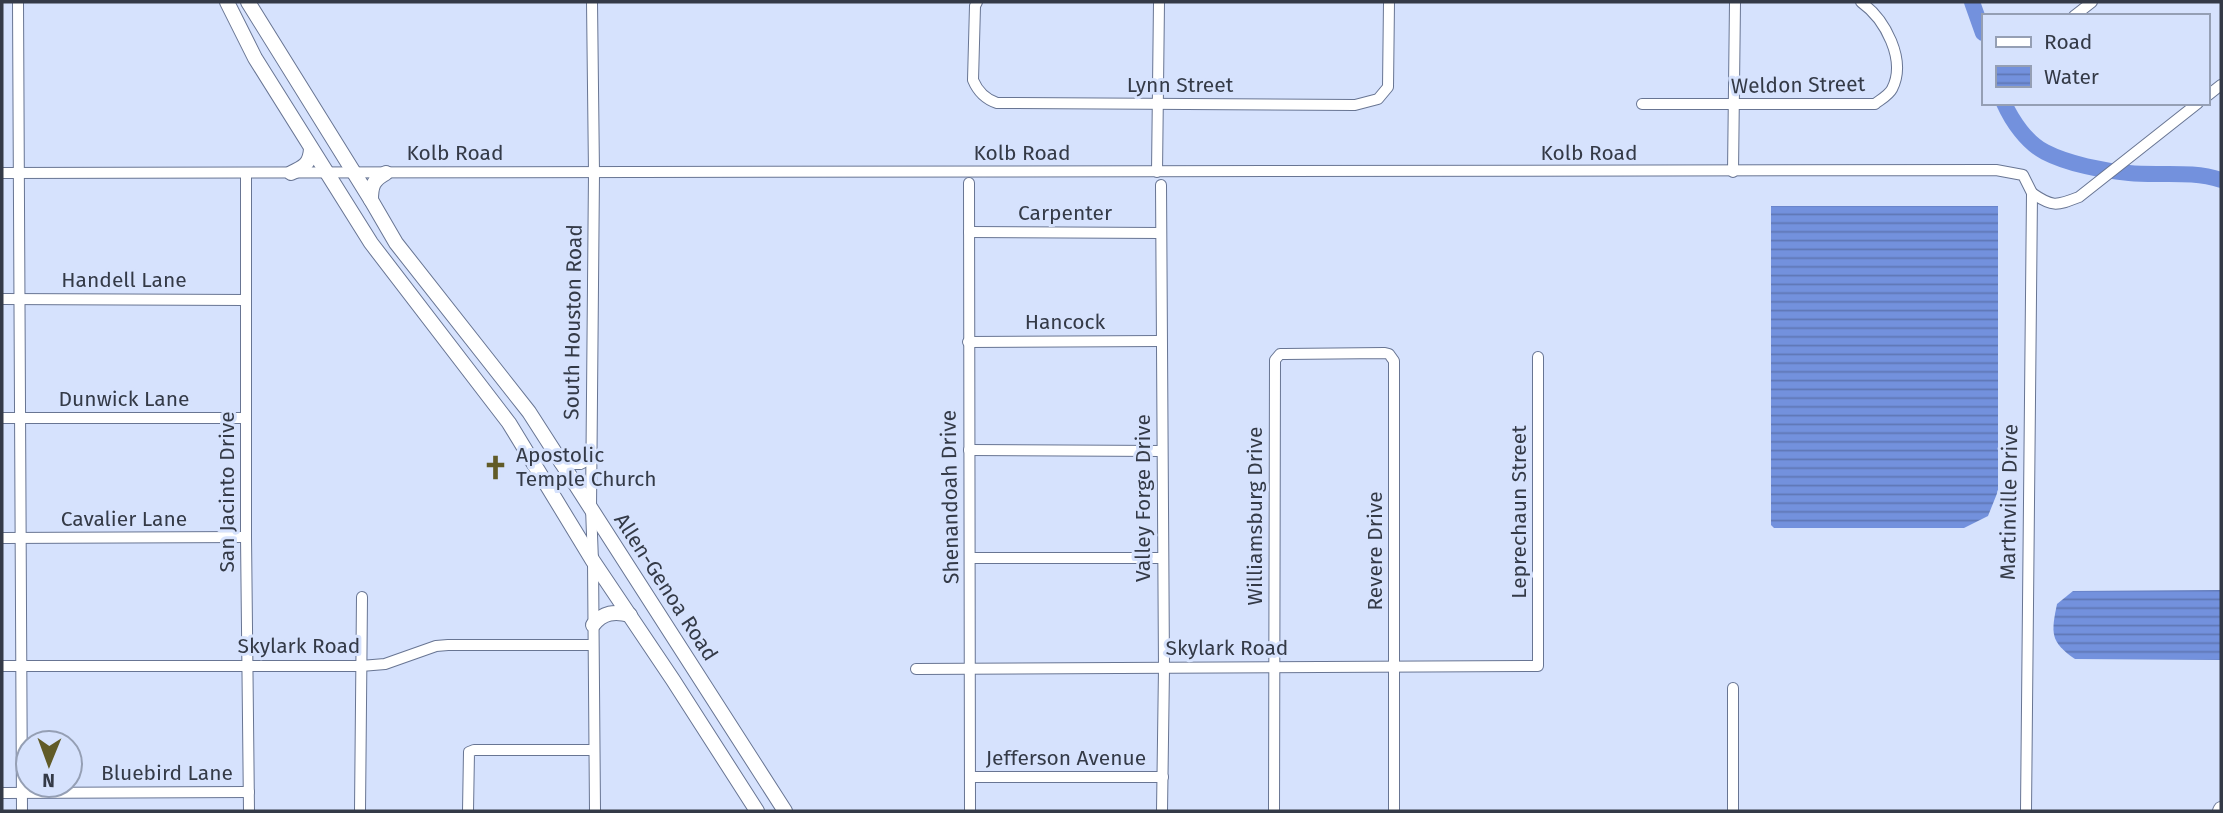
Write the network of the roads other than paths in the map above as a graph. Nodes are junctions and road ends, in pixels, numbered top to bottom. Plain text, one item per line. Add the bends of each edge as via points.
1 (19, 2) edge
2 (227, 2) edge
3 (248, 2) edge
4 (592, 2) edge
5 (977, 2) edge
6 (1159, 2) edge
7 (1389, 2) edge
8 (1735, 2) edge
9 (1861, 2) edge
10 (2092, 2) edge
11 (2077, 14) edge
12 (1158, 104) junction
13 (1642, 104) dead end
14 (1735, 105) junction
15 (2195, 105) edge
16 (312, 149) junction
17 (1157, 172) junction
18 (1733, 172) junction
19 (2, 173) edge
20 (19, 173) junction
21 (247, 173) junction
22 (291, 173) junction
23 (386, 173) junction
24 (594, 173) junction
25 (331, 178) junction
26 (358, 178) junction
27 (969, 183) dead end
28 (1161, 185) dead end
29 (2032, 192) junction
30 (371, 200) junction
31 (969, 232) junction
32 (1161, 233) junction
33 (438, 296) junction
34 (2, 299) edge
35 (20, 299) junction
36 (246, 300) junction
37 (421, 311) junction
38 (968, 341) junction
39 (1161, 341) junction
40 (1327, 353) joint
41 (1538, 357) dead end
42 (529, 412) junction
43 (2, 418) edge
44 (20, 418) junction
45 (246, 418) junction
46 (509, 424) junction
47 (969, 450) junction
48 (1162, 451) junction
49 (591, 456) junction
50 (561, 462) junction
51 (547, 484) junction
52 (591, 508) junction
53 (246, 537) junction
54 (2, 538) edge
55 (21, 539) junction
56 (970, 558) junction
57 (1162, 558) junction
58 (593, 561) junction
59 (642, 590) junction
60 (362, 597) dead end
61 (630, 615) junction
62 (593, 625) junction
63 (593, 645) junction
64 (2, 666) edge
65 (22, 666) junction
66 (248, 666) junction
67 (361, 666) junction
68 (1538, 666) joint
69 (1275, 667) junction
70 (1395, 667) junction
71 (693, 668) junction
72 (1164, 668) junction
73 (916, 669) dead end
74 (971, 669) junction
75 (673, 680) junction
76 (1733, 688) dead end
77 (22, 729) edge
78 (594, 750) junction
79 (970, 777) junction
80 (1163, 777) junction
81 (249, 792) junction
82 (84, 793) edge
83 (249, 811) edge
84 (360, 811) edge
85 (468, 811) edge
86 (595, 811) edge
87 (757, 811) edge
88 (785, 811) edge
89 (970, 811) edge
90 (1163, 811) edge
91 (1274, 811) edge
92 (1394, 811) edge
93 (1733, 811) edge
94 (2026, 811) edge

1 - 20 street
2 - 16 main road
3 - 26 main road, Allen-Genoa Road
4 - 24 street, South Houston Road
5 - 12 street, Lynn Street via 973,80 982,96 997,103
6 - 12 street
7 - 12 street, Lynn Street via 1388,88 1378,99 1355,106
8 - 14 street
9 - 14 street, Weldon Street via 1879,20 1896,57 1891,90 1875,104
10 - 11 street
12 - 17 street
13 - 14 street, Weldon Street
14 - 18 street
15 - 29 street via 2079,197 2060,205 2047,203
16 - 22 main road via 305,166
16 - 25 main road
17 - 18 street, Kolb Road
17 - 24 street, Kolb Road
18 - 29 street, Kolb Road via 1996,170 2023,175
19 - 20 street, Kolb Road
20 - 21 street, Kolb Road
20 - 35 street
21 - 22 street, Kolb Road
21 - 36 street, San Jacinto Drive
22 - 25 street, Kolb Road
23 - 24 street, Kolb Road
23 - 26 street, Kolb Road
23 - 30 main road via 371,187
24 - 49 street, South Houston Road
25 - 26 street, Kolb Road
25 - 37 main road via 370,243
26 - 30 main road, Allen-Genoa Road
27 - 31 street, Shenandoah Drive
28 - 32 street, Valley Forge Drive
29 - 94 street, Martinville Drive
30 - 33 main road, Allen-Genoa Road via 396,243
31 - 32 street, Carpenter
31 - 38 street, Shenandoah Drive
32 - 39 street, Valley Forge Drive
33 - 37 main road
33 - 42 main road, Allen-Genoa Road
34 - 35 street, Handell Lane
35 - 36 street, Handell Lane
35 - 44 street
36 - 45 street, San Jacinto Drive
37 - 46 main road
38 - 39 street, Hancock
38 - 47 street, Shenandoah Drive
39 - 48 street, Valley Forge Drive
40 - 69 street, Williamsburg Drive via 1280,354 1275,360
40 - 70 street, Revere Drive via 1385,353 1394,361
41 - 68 street, Leprechaun Street
42 - 46 main road
42 - 50 main road, Allen-Genoa Road
43 - 44 street, Dunwick Lane
44 - 45 street, Dunwick Lane
44 - 55 street
45 - 53 street, San Jacinto Drive
46 - 51 main road
47 - 48 street
47 - 56 street, Shenandoah Drive
48 - 57 street, Valley Forge Drive
49 - 50 main road via 580,462
49 - 52 street, South Houston Road
50 - 52 main road, Allen-Genoa Road
51 - 52 main road via 569,502
51 - 58 main road
52 - 58 street, South Houston Road
52 - 59 main road, Allen-Genoa Road
53 - 55 street, Cavalier Lane
53 - 66 street, San Jacinto Drive
54 - 55 street, Cavalier Lane
55 - 65 street
56 - 57 street
56 - 74 street, Shenandoah Drive
57 - 72 street, Valley Forge Drive
58 - 59 main road via 624,570
58 - 61 main road
58 - 62 street, South Houston Road
59 - 71 main road, Allen-Genoa Road
60 - 67 street
61 - 62 main road via 607,614
61 - 75 main road
62 - 63 street, South Houston Road
63 - 67 street, Skylark Road via 436,646 393,663
63 - 78 street, South Houston Road
64 - 65 street, Skylark Road
65 - 66 street, Skylark Road
65 - 77 street
66 - 67 street, Skylark Road
66 - 81 street, San Jacinto Drive
67 - 84 street
68 - 70 street, Skylark Road
69 - 70 street, Skylark Road
69 - 72 street, Skylark Road
69 - 91 street, Williamsburg Drive
70 - 92 street, Revere Drive
71 - 75 main road
71 - 88 main road, Allen-Genoa Road
72 - 74 street, Skylark Road
72 - 80 street, Valley Forge Drive
73 - 74 street, Skylark Road
74 - 79 street, Shenandoah Drive
75 - 87 main road
76 - 93 street
78 - 85 street via 469,752
78 - 86 street, South Houston Road
79 - 80 street, Jefferson Avenue
79 - 89 street, Shenandoah Drive
80 - 90 street, Valley Forge Drive
81 - 82 street, Bluebird Lane
81 - 83 street, San Jacinto Drive

